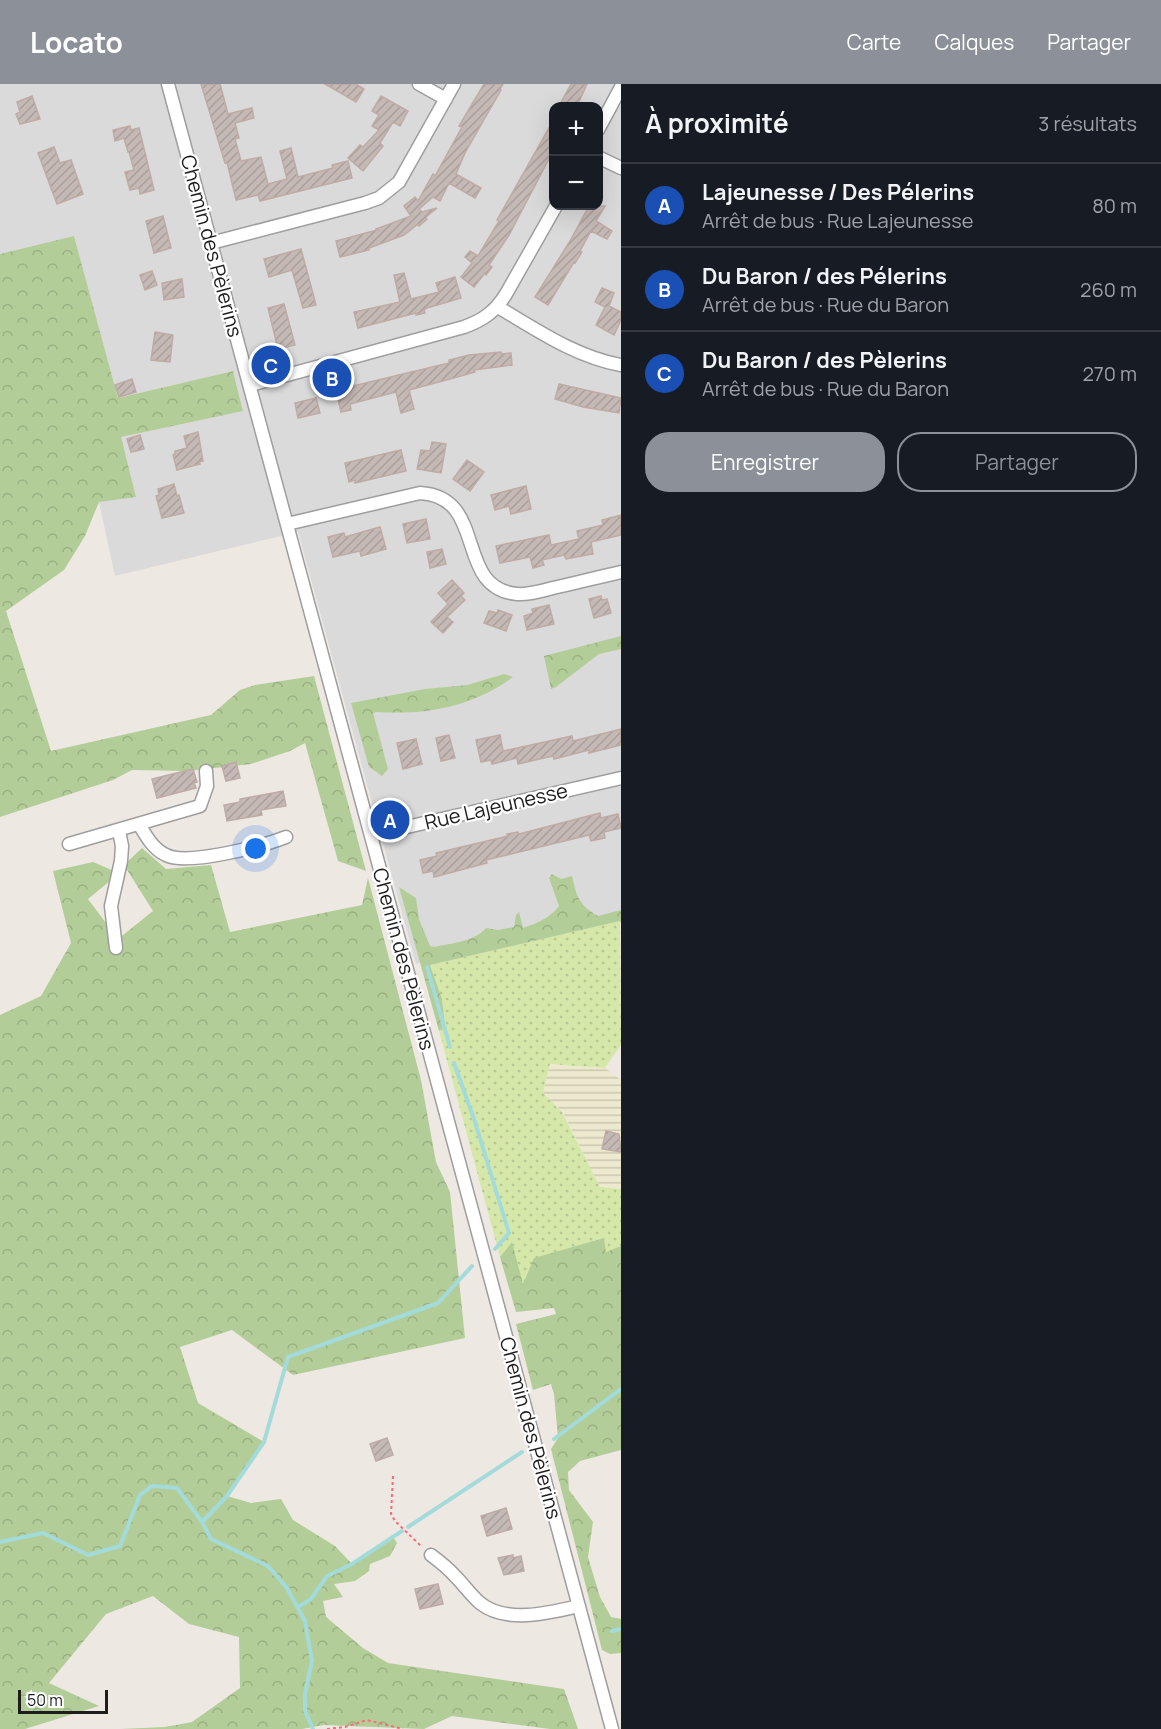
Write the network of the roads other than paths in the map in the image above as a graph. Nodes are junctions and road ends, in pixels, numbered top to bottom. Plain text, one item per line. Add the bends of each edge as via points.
1 (168, 84) edge
2 (419, 84) edge
3 (454, 84) edge
4 (621, 87) edge
5 (446, 99) junction
6 (603, 121) edge
7 (603, 159) edge
8 (621, 168) edge
9 (554, 210) edge
10 (211, 243) junction
11 (498, 307) junction
12 (621, 365) edge
13 (250, 385) junction
14 (287, 524) junction
15 (621, 572) edge
16 (206, 771) dead end
17 (621, 778) edge
18 (139, 824) junction
19 (119, 831) junction
20 (372, 835) junction
21 (286, 837) dead end
22 (69, 844) dead end
23 (116, 948) dead end
24 (431, 1555) road end
25 (579, 1606) junction
26 (612, 1729) edge

1 - 10 street, Chemin des Pèlerins
2 - 5 street
3 - 5 street
4 - 6 street
5 - 10 street via 399,182 379,198
7 - 8 street
9 - 11 street
10 - 13 street, Chemin des Pèlerins
11 - 12 street via 582,353
11 - 13 street via 464,327
13 - 14 street, Chemin des Pèlerins
14 - 15 street via 429,494 457,511 479,568 487,580 506,591 527,594
14 - 20 street, Chemin des Pèlerins
16 - 18 street via 207,786 200,806
17 - 20 street, Rue Lajeunesse
18 - 19 street
18 - 21 street via 157,849 181,859
19 - 22 street
19 - 23 street via 121,861 111,906
20 - 25 street, Chemin des Pèlerins
24 - 25 street via 478,1601 496,1612 531,1614
25 - 26 street, Chemin des Pèlerins

